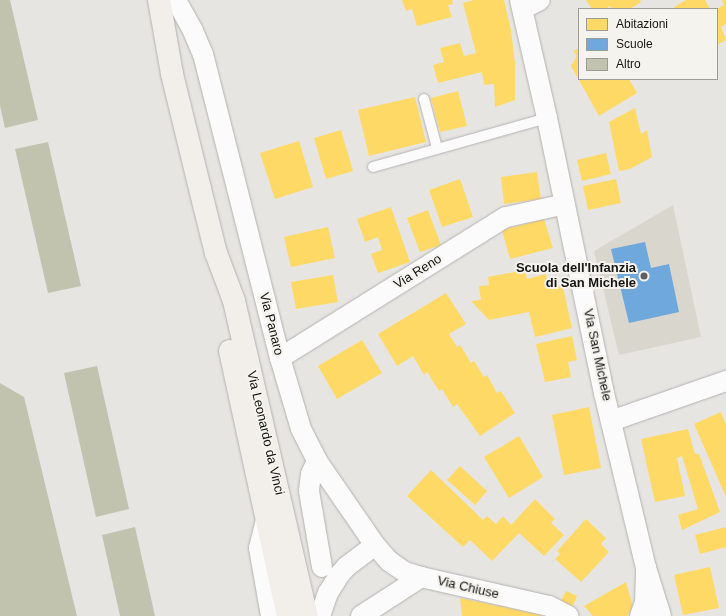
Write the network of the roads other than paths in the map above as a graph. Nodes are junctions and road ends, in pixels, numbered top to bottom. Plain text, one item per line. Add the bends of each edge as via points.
1 (146, 0) edge
2 (159, 0) edge
3 (176, 0) edge
4 (528, 2) edge
5 (172, 74) junction
6 (424, 99) dead end
7 (547, 118) junction
8 (437, 148) junction
9 (373, 167) dead end
10 (565, 204) junction
11 (216, 253) junction
12 (280, 358) junction
13 (726, 381) edge
14 (611, 421) junction
15 (317, 461) junction
16 (266, 516) junction
17 (375, 545) junction
18 (322, 567) dead end
19 (646, 568) junction
20 (420, 577) junction
21 (272, 616) edge
22 (288, 616) edge
23 (307, 616) edge
24 (320, 616) edge
25 (362, 616) edge
26 (569, 616) edge
27 (640, 616) edge
28 (661, 616) edge

1 - 5 main road, Via Leonardo da Vinci
2 - 5 main road, Via Leonardo da Vinci
3 - 12 street, Via Panaro via 203,54
4 - 7 street, Via San Michele
5 - 11 main road, Via Leonardo da Vinci
6 - 8 lane
7 - 8 lane
7 - 10 street, Via San Michele
8 - 9 lane
10 - 12 street, Via Reno via 506,217
10 - 14 street, Via San Michele
11 - 16 main road, Via Leonardo da Vinci via 220,307
11 - 23 main road, Via Leonardo da Vinci via 234,301
12 - 15 street, Via Panaro via 302,429
13 - 14 street
14 - 19 street, Via San Michele
15 - 17 street, Via Panaro
15 - 18 street via 311,474 309,491
16 - 21 street via 259,548
16 - 22 main road, Via Leonardo da Vinci
17 - 20 street, Via Chiuse via 397,567
17 - 24 street via 340,574 328,593
19 - 27 street, Via San Michele via 645,602
19 - 28 street, Via San Michele
20 - 25 street
20 - 26 street, Via Chiuse via 549,606

